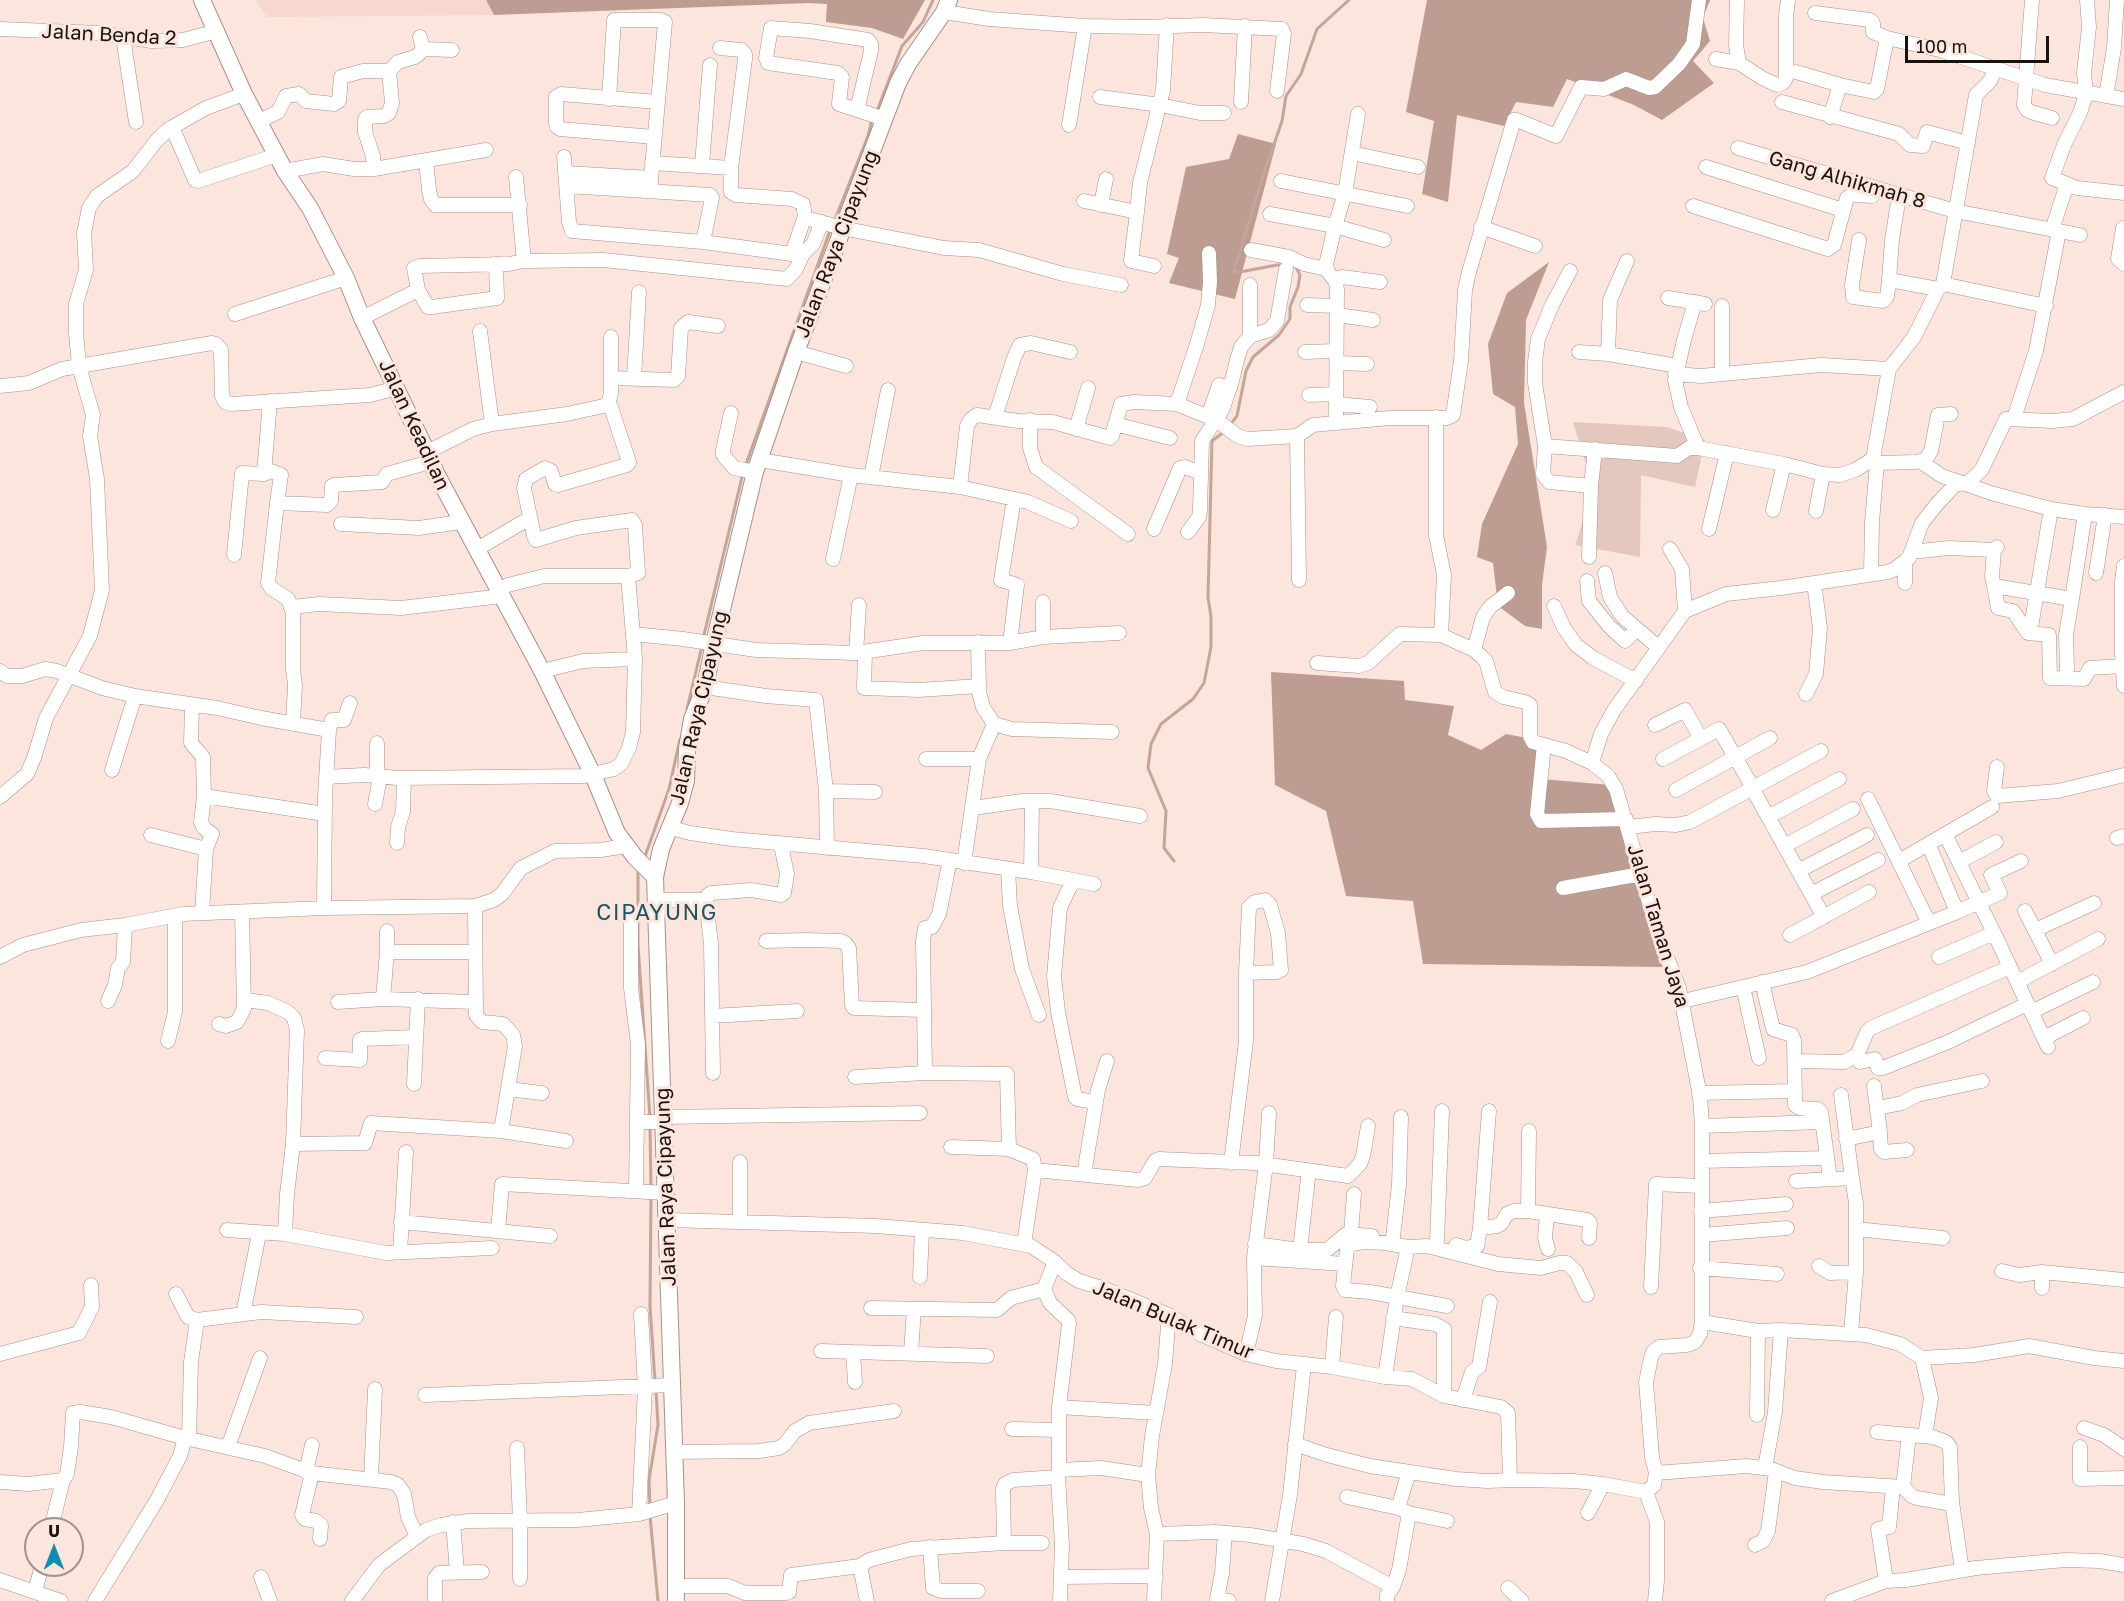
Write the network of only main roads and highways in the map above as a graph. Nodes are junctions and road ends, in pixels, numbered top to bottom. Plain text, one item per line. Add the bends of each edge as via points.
1 (202, 0) edge
2 (946, 6) edge
3 (643, 855) junction
4 (676, 1593) edge

1 - 3 main road, Jalan Keadilan via 244,93 346,278 429,457 542,671 617,832
2 - 3 main road, Jalan Raya Cipayung via 872,115 840,226 755,468 705,687 692,719 680,803 670,825
3 - 4 main road, Jalan Raya Cipayung via 656,900 649,1093 662,1120 668,1220 658,1386 674,1452

